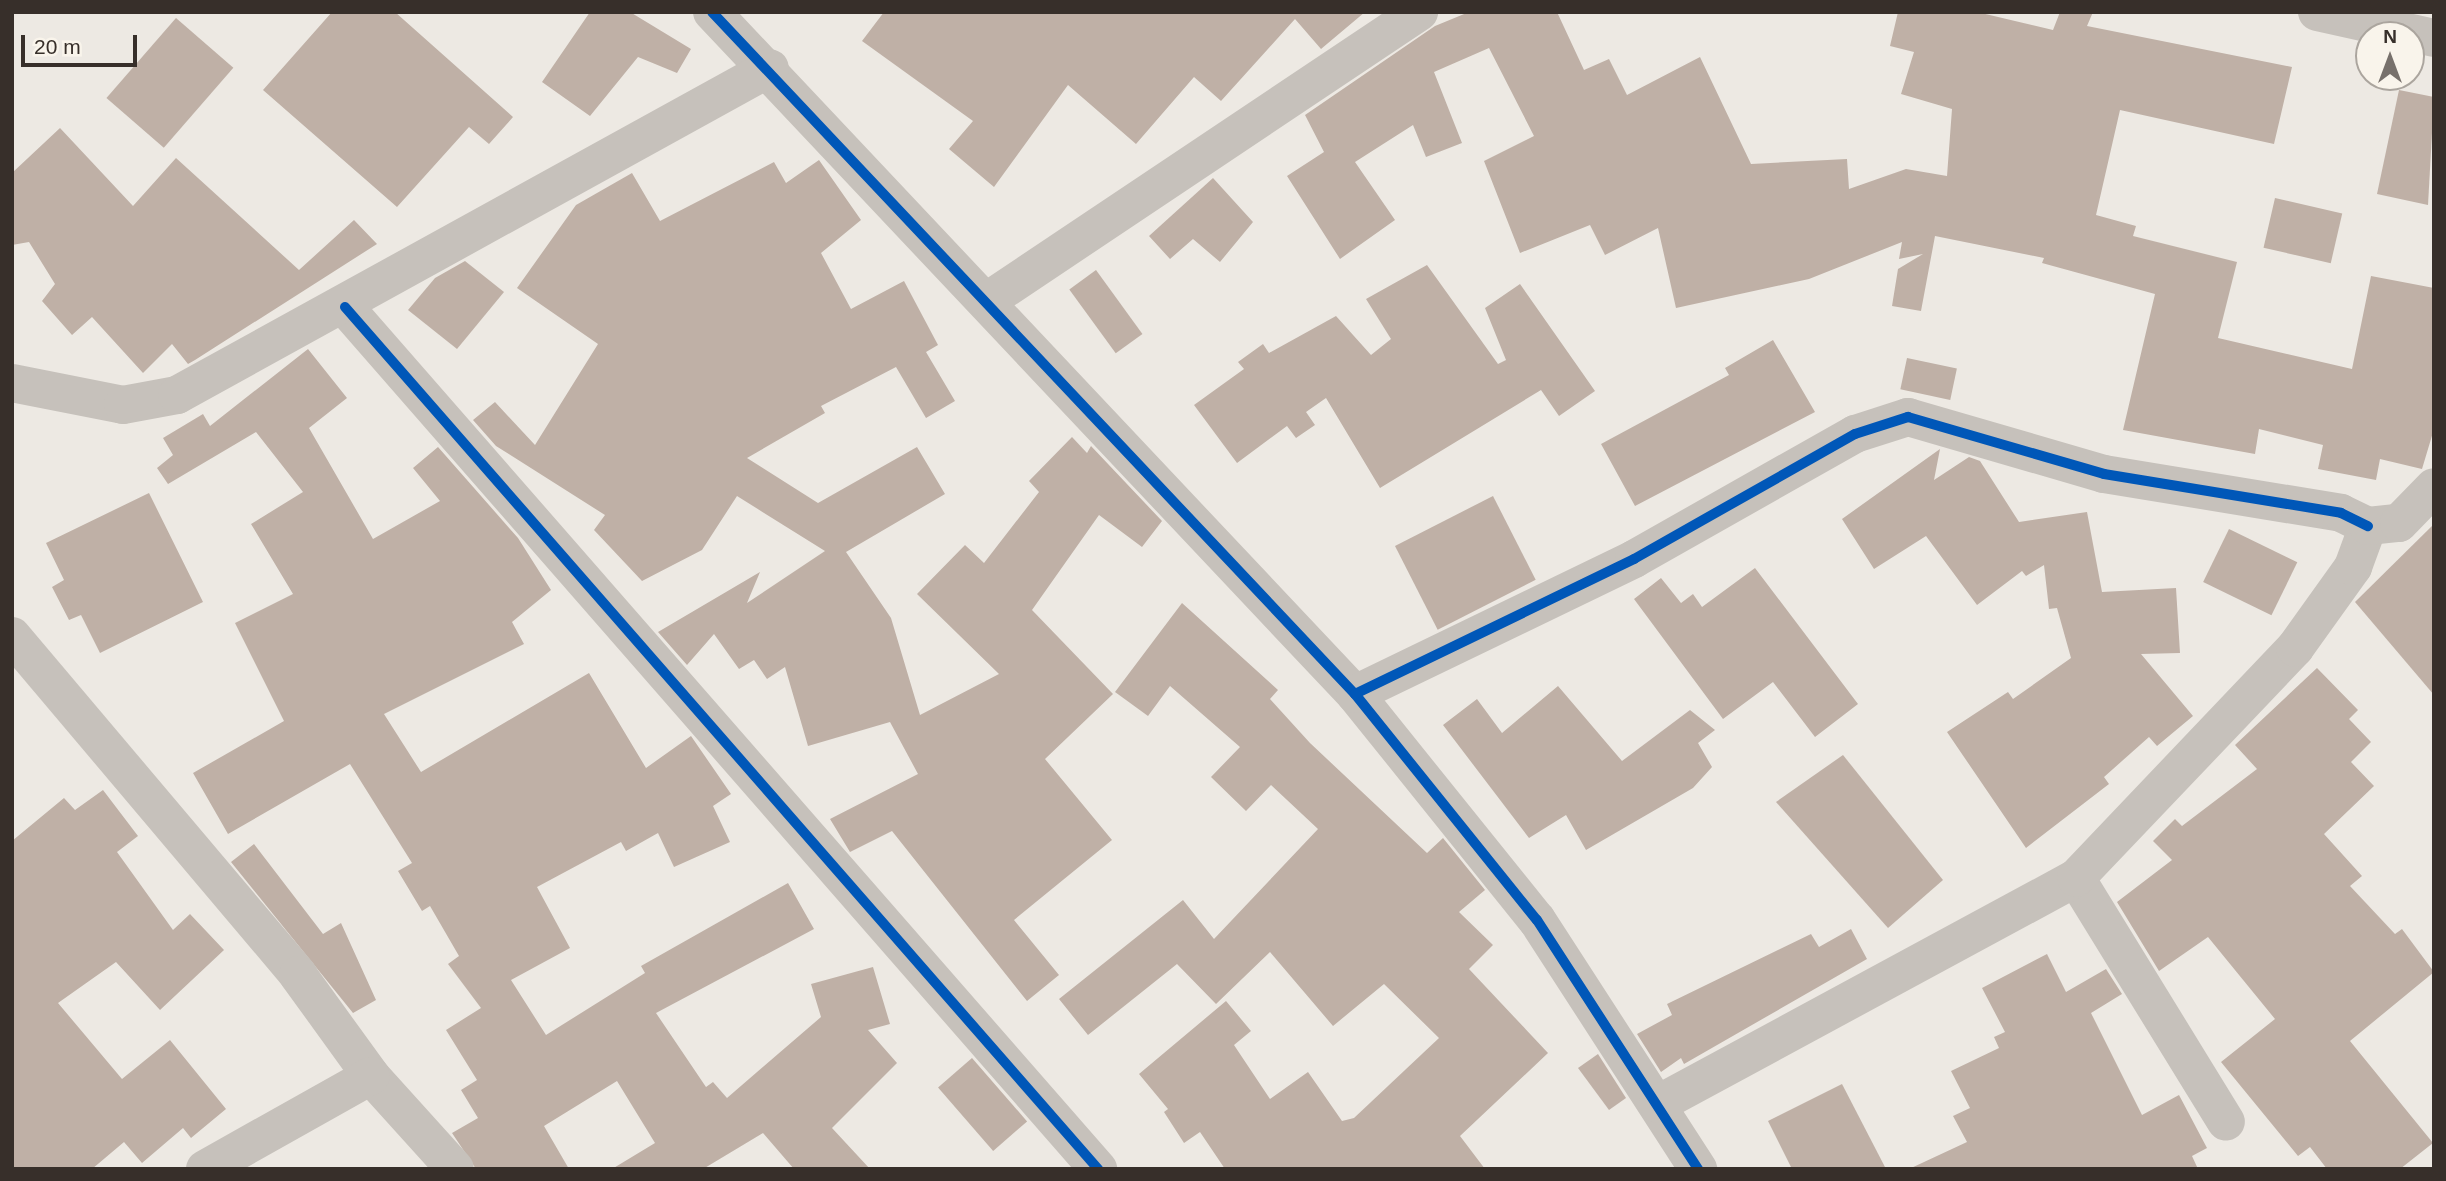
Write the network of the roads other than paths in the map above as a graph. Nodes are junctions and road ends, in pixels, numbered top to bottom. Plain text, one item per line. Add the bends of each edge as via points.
1 (712, 12) edge
2 (2317, 12) edge
3 (1416, 13) edge
4 (2434, 38) edge
5 (770, 68) junction
6 (987, 301) junction
7 (345, 307) junction
8 (12, 383) edge
9 (2434, 487) edge
10 (2368, 526) junction
11 (12, 636) edge
12 (1355, 694) junction
13 (2076, 878) junction
14 (371, 1076) junction
15 (1658, 1104) junction
16 (2226, 1122) dead end
17 (205, 1169) edge
18 (455, 1169) edge
19 (1098, 1169) edge
20 (1698, 1169) edge

1 - 5 street
2 - 4 street
3 - 6 street
5 - 6 street
5 - 7 street
6 - 12 street
7 - 8 street via 177,394 123,405
7 - 19 street
9 - 10 street via 2399,523
10 - 12 street via 2341,513 2104,474 1908,417 1855,434 1634,559
10 - 13 street via 2353,567 2295,648
11 - 14 street via 298,975
12 - 15 street via 1537,919
13 - 15 street
13 - 16 street
14 - 17 street
14 - 18 street
15 - 20 street

